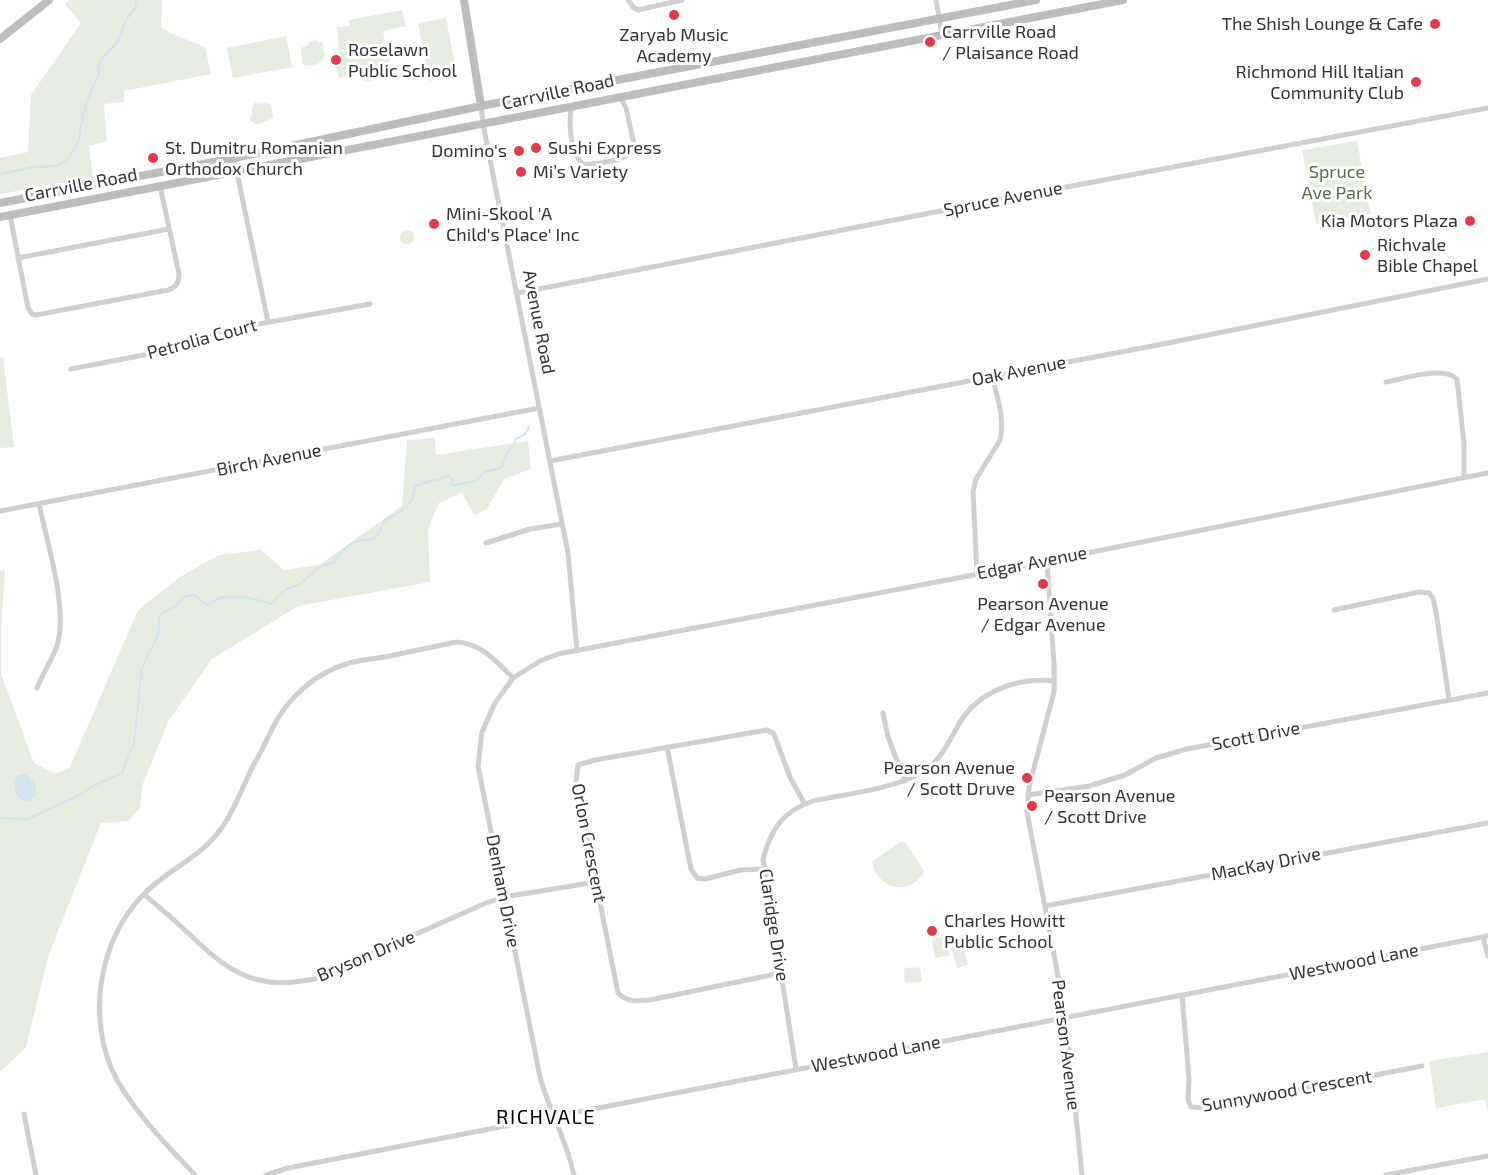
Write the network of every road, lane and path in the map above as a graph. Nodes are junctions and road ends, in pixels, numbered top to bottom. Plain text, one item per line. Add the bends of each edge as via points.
1 (464, 0) edge
2 (628, 0) edge
3 (682, 0) edge
4 (936, 0) edge
5 (1036, 0) edge
6 (1123, 0) edge
7 (45, 1) edge
8 (939, 19) junction
9 (942, 34) junction
10 (0, 39) edge
11 (694, 66) junction
12 (698, 82) junction
13 (620, 96) junction
14 (481, 106) junction
15 (572, 106) junction
16 (1488, 108) edge
17 (483, 124) junction
18 (352, 133) junction
19 (356, 148) junction
20 (234, 158) junction
21 (237, 172) junction
22 (121, 180) junction
23 (160, 186) junction
24 (124, 193) junction
25 (0, 202) edge
26 (10, 215) junction
27 (0, 217) edge
28 (169, 229) junction
29 (18, 258) junction
30 (1488, 279) edge
31 (518, 293) junction
32 (370, 304) dead end
33 (268, 322) junction
34 (71, 369) dead end
35 (992, 376) junction
36 (1386, 382) dead end
37 (538, 408) junction
38 (550, 461) junction
39 (1488, 473) edge
40 (1464, 478) junction
41 (39, 504) junction
42 (0, 511) edge
43 (562, 524) junction
44 (486, 543) dead end
45 (1047, 561) junction
46 (977, 573) junction
47 (1334, 610) dead end
48 (577, 651) junction
49 (513, 678) junction
50 (1054, 681) junction
51 (37, 688) dead end
52 (1488, 693) edge
53 (1449, 699) junction
54 (883, 713) dead end
55 (667, 747) junction
56 (905, 780) junction
57 (1028, 795) junction
58 (804, 803) junction
59 (1488, 823) edge
60 (765, 869) junction
61 (596, 882) junction
62 (144, 894) junction
63 (504, 897) junction
64 (1045, 906) junction
65 (1485, 936) edge
66 (1488, 956) edge
67 (781, 973) junction
68 (1182, 995) junction
69 (1066, 1018) junction
70 (1422, 1066) dead end
71 (796, 1069) junction
72 (24, 1114) dead end
73 (555, 1116) junction
74 (1488, 1156) edge
75 (192, 1174) edge
76 (36, 1175) edge
77 (266, 1175) edge
78 (574, 1175) edge
79 (1082, 1175) edge
80 (1386, 1175) edge

1 - 14 main road, Avenue Road
2 - 3 street via 638,10
4 - 8 street
5 - 8 main road, Carrville Road
6 - 9 main road, Carrville Road
7 - 10 main road
8 - 9 street
8 - 11 main road, Carrville Road
9 - 12 main road, Carrville Road
11 - 12 main road
11 - 14 main road, Carrville Road
12 - 13 main road, Carrville Road
13 - 15 main road, Carrville Road
13 - 15 street via 633,149 627,156 594,164 582,164 576,157 568,121
14 - 17 street, Avenue Road
14 - 18 main road, Carrville Road
15 - 17 main road, Carrville Road
16 - 31 street, Spruce Avenue
17 - 19 main road, Carrville Road
17 - 31 street, Avenue Road
18 - 19 main road
18 - 20 main road, Carrville Road
19 - 21 main road, Carrville Road
20 - 21 street
20 - 22 main road, Carrville Road
21 - 23 main road, Carrville Road
21 - 33 street
22 - 24 main road
22 - 25 main road, Carrville Road
23 - 24 main road, Carrville Road
23 - 28 street
24 - 26 main road, Carrville Road
26 - 27 main road, Carrville Road
26 - 29 street
28 - 29 street
28 - 29 street via 179,279 168,290 32,315
30 - 35 street, Oak Avenue
31 - 37 street, Avenue Road
32 - 33 street, Petrolia Court
33 - 34 street, Petrolia Court via 219,332 175,349
35 - 38 street, Oak Avenue
35 - 46 street via 1002,420 1001,434 973,492
36 - 40 street via 1441,372 1453,374 1457,379 1464,444
37 - 38 street, Avenue Road
37 - 41 street, Birch Avenue
38 - 43 street, Avenue Road
39 - 40 street, Edgar Avenue
40 - 45 street, Edgar Avenue
41 - 42 street, Birch Avenue
41 - 51 street via 61,619 58,641
43 - 44 street
43 - 48 street, Avenue Road
45 - 46 street, Edgar Avenue
45 - 50 street, Pearson Avenue
46 - 48 street, Edgar Avenue
47 - 53 street via 1429,593 1436,612
48 - 49 street, Denham Drive via 540,661
49 - 62 street via 485,651 468,642 351,663 318,677 285,705 215,838
49 - 63 street, Denham Drive via 495,703 482,732 478,766
50 - 56 street, Claridge Drive via 1031,681 987,694 960,722 949,743 925,770
50 - 57 street, Pearson Avenue
52 - 53 street, Scott Drive
53 - 57 street, Scott Drive via 1187,749 1089,786
54 - 56 street
55 - 58 street, Orlon Crescent via 767,730 776,737
55 - 60 street via 691,869 697,878
55 - 61 street, Orlon Crescent via 578,765 576,782
56 - 58 street, Claridge Drive
57 - 64 street, Pearson Avenue via 1027,812
58 - 60 street, Claridge Drive via 784,816 775,829 766,845
59 - 64 street, MacKay Drive
60 - 67 street, Claridge Drive
61 - 63 street, Bryson Drive
61 - 67 street, Orlon Crescent via 618,993 628,1000 650,1000
62 - 63 street, Bryson Drive via 224,964 250,978 279,983 315,979
62 - 75 street via 112,941 106,959 99,1001 101,1028 119,1082
63 - 73 street, Denham Drive via 540,1077
64 - 69 street, Pearson Avenue
65 - 66 street
65 - 68 street, Westwood Lane
67 - 71 street, Claridge Drive
68 - 69 street, Westwood Lane
68 - 70 street, Sunnywood Crescent via 1191,1107 1206,1108
69 - 71 street, Westwood Lane
69 - 79 street, Pearson Avenue
71 - 73 street, Westwood Lane
72 - 76 street
73 - 77 street, Westwood Lane
73 - 78 street, Denham Drive
74 - 80 street

